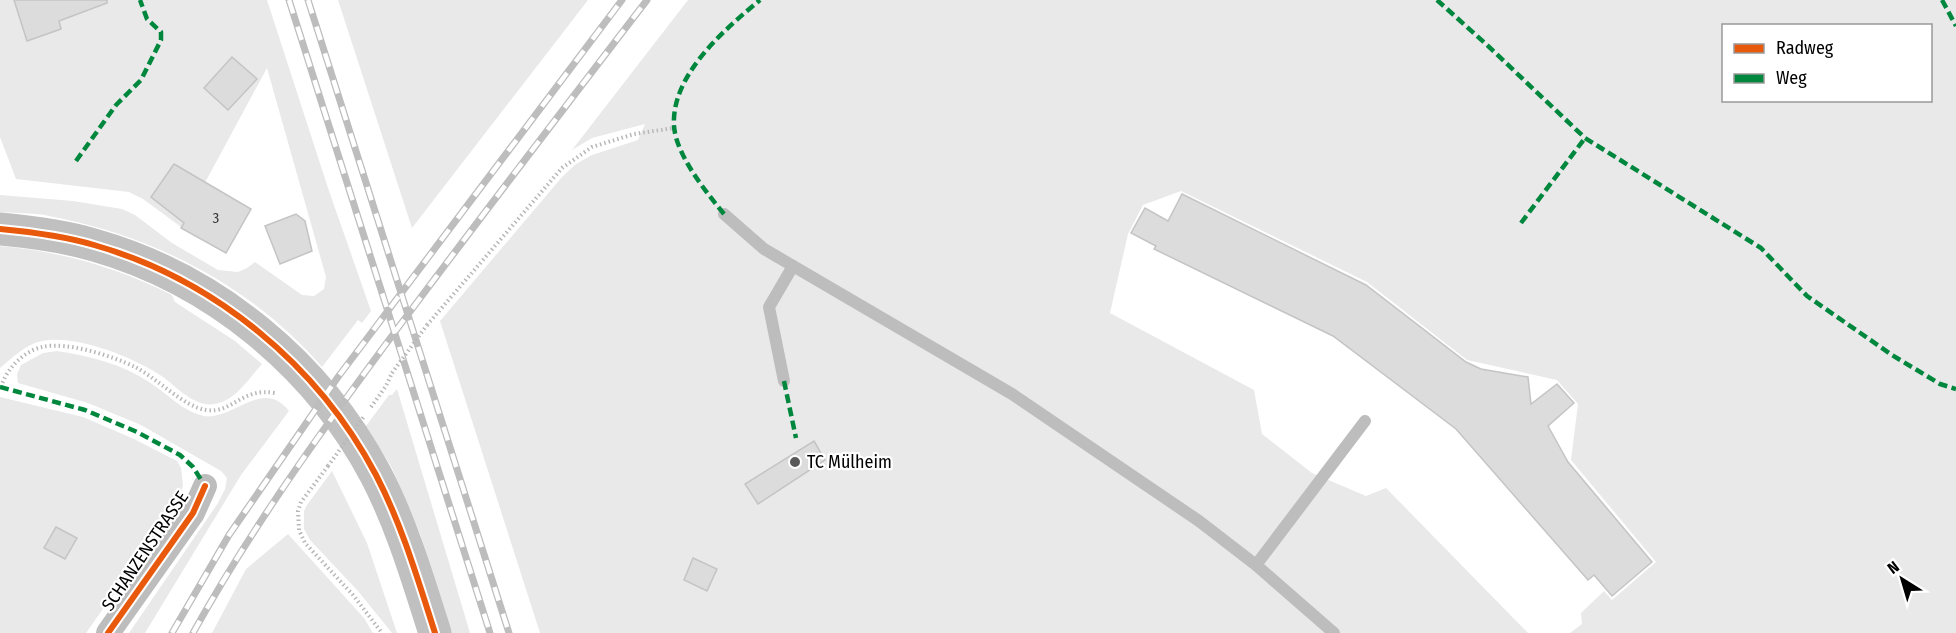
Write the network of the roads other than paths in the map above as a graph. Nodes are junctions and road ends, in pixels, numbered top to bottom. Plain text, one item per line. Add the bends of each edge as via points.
1 (724, 214) dead end
2 (0, 229) edge
3 (793, 266) junction
4 (784, 381) dead end
5 (1365, 421) dead end
6 (205, 486) dead end
7 (1256, 565) junction
8 (108, 633) edge
9 (435, 633) edge
10 (1334, 633) edge

1 - 3 lane via 764,249
2 - 9 street via 93,244 140,260 220,302 276,345 297,389 357,442 376,476 405,541
3 - 4 lane via 769,307
3 - 7 lane via 1012,394 1199,521
5 - 7 lane
6 - 8 street, SCHANZENSTRASSE via 193,513
7 - 10 lane

